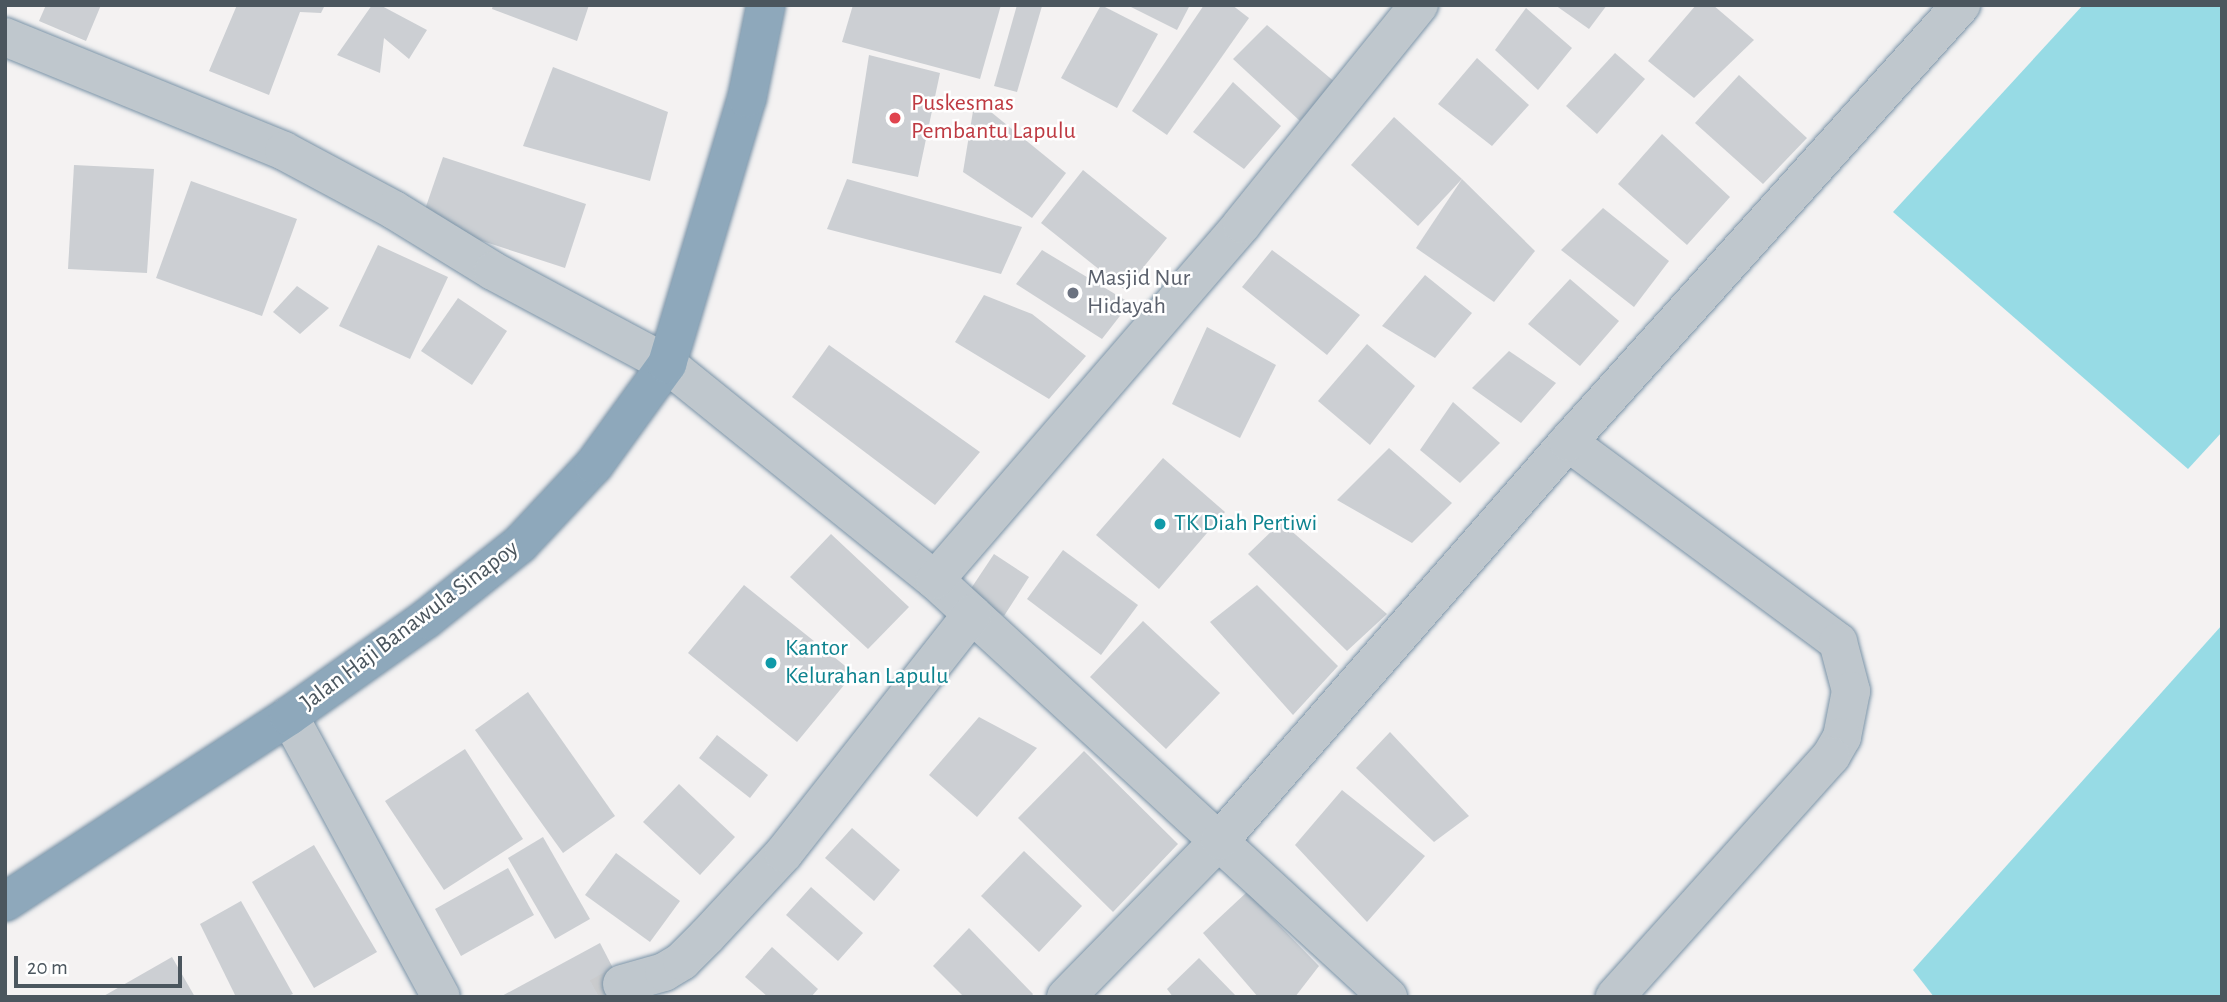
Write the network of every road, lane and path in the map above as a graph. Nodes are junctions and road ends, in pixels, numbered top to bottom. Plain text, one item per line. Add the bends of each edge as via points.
1 (766, 5) edge
2 (1419, 5) edge
3 (1961, 5) edge
4 (5, 37) edge
5 (667, 364) junction
6 (1569, 442) junction
7 (936, 580) junction
8 (972, 614) junction
9 (289, 716) junction
10 (1220, 840) junction
11 (5, 902) edge
12 (622, 984) tunnel mouth
13 (441, 997) edge
14 (1066, 997) edge
15 (1388, 997) edge
16 (1615, 997) edge

1 - 5 highway, Jalan Haji Banawula Sinapoy via 747,98
2 - 7 street via 1233,234
3 - 6 street
4 - 5 street via 285,152
5 - 7 street
5 - 9 highway, Jalan Haji Banawula Sinapoy via 594,465 520,544 426,619
6 - 10 street
6 - 16 street via 1839,642 1851,691 1842,737 1831,757
7 - 8 street
8 - 10 street
8 - 12 street via 785,853 707,936 664,972
9 - 11 highway, Jalan Haji Banawula Sinapoy
9 - 13 street
10 - 14 street
10 - 15 street

